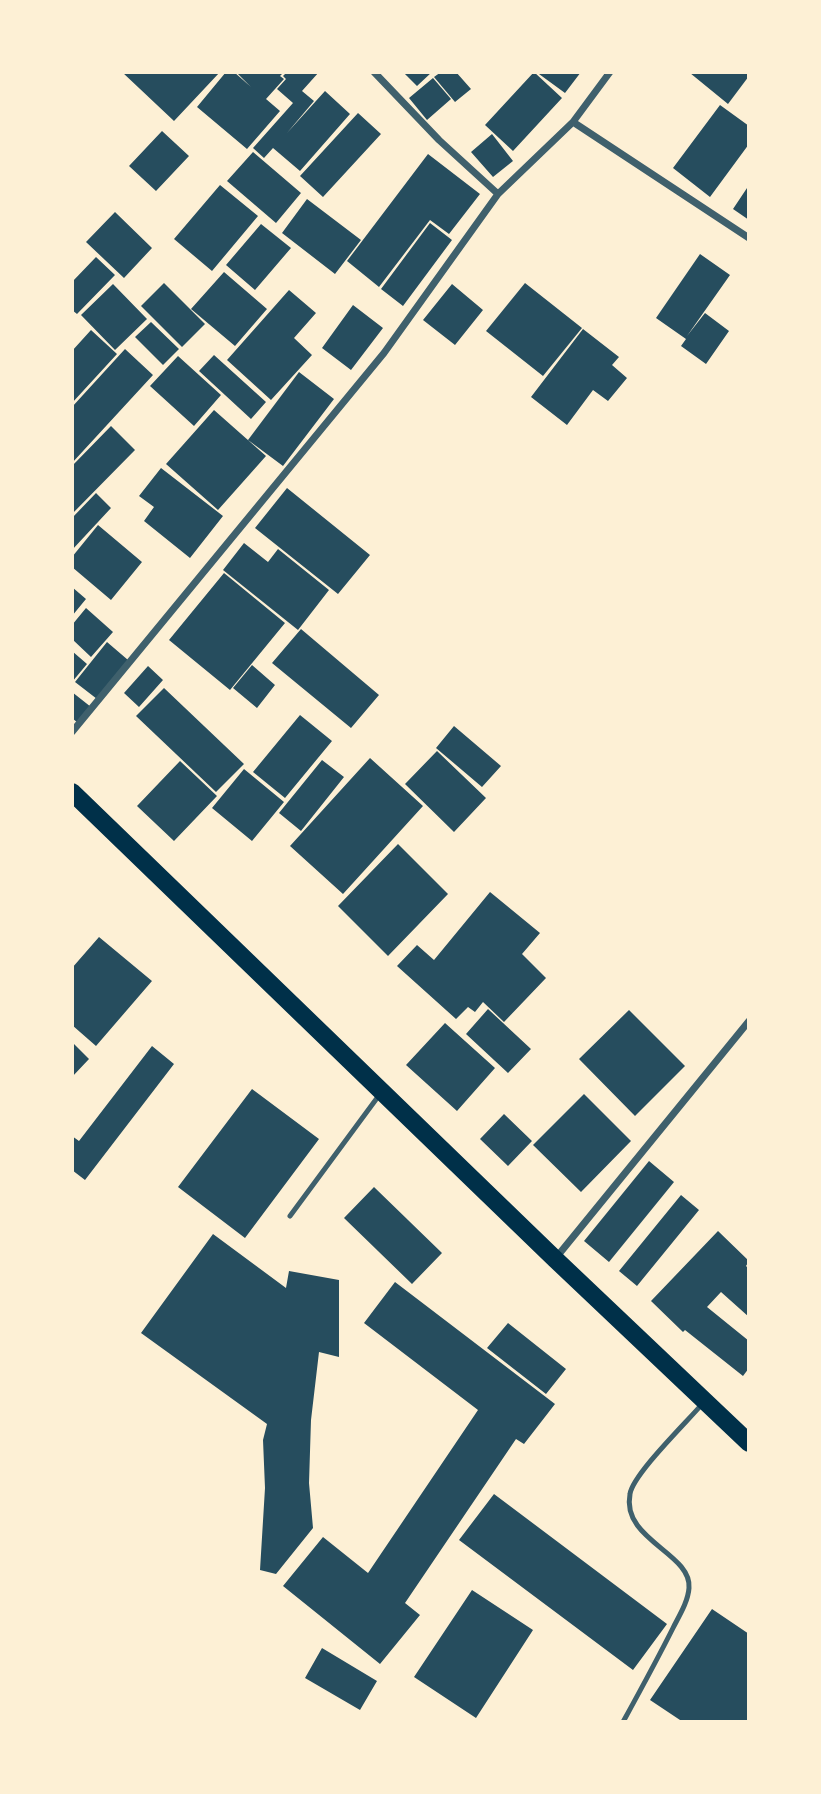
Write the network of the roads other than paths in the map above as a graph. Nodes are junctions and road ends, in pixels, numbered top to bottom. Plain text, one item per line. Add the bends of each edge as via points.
1 (374, 72) edge
2 (610, 72) edge
3 (573, 122) junction
4 (498, 194) junction
5 (749, 237) edge
6 (72, 732) edge
7 (72, 792) edge
8 (749, 1021) edge
9 (382, 1092) junction
10 (290, 1216) dead end
11 (555, 1259) junction
12 (705, 1401) junction
13 (749, 1443) edge
14 (623, 1722) edge

1 - 4 street
2 - 3 street
3 - 4 street
3 - 5 street
4 - 6 street via 384,352
7 - 9 main road
8 - 11 street
9 - 10 lane
9 - 11 main road
11 - 12 main road
12 - 13 main road
12 - 14 lane via 629,1493 630,1513 648,1539 679,1564 690,1588

